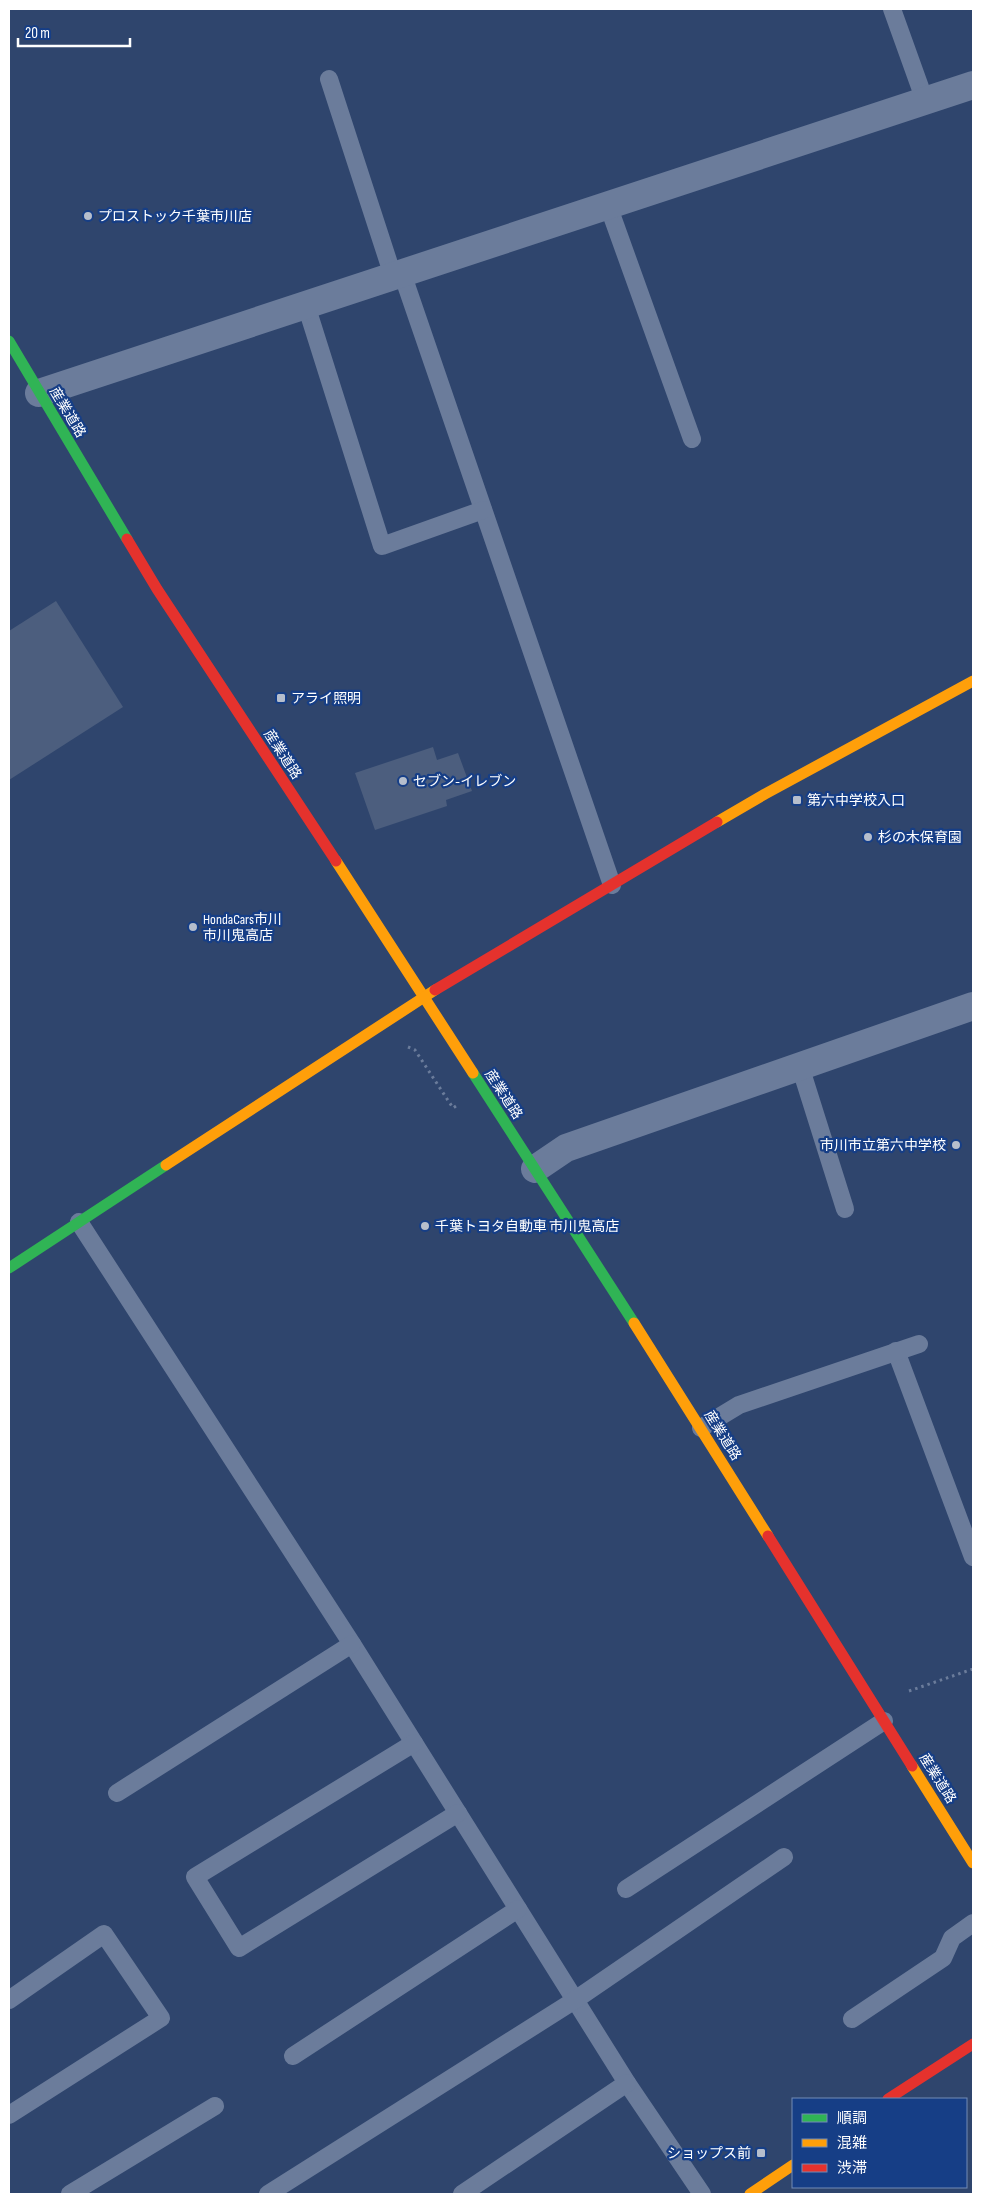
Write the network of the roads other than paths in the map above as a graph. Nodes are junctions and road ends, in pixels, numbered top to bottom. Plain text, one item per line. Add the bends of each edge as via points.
1 (892, 9) edge
2 (329, 79) dead end
3 (973, 85) edge
4 (925, 101) junction
5 (608, 205) junction
6 (398, 275) junction
7 (306, 305) junction
8 (9, 341) edge
9 (39, 393) junction
10 (692, 439) dead end
11 (483, 510) junction
12 (973, 681) edge
13 (612, 885) junction
14 (424, 996) junction
15 (973, 1006) edge
16 (800, 1066) junction
17 (534, 1169) junction
18 (845, 1210) dead end
19 (79, 1222) junction
20 (9, 1268) edge
21 (919, 1344) dead end
22 (896, 1351) junction
23 (701, 1428) junction
24 (973, 1557) edge
25 (352, 1644) junction
26 (884, 1721) junction
27 (414, 1743) junction
28 (117, 1793) dead end
29 (458, 1813) junction
30 (784, 1858) dead end
31 (973, 1863) edge
32 (626, 1889) dead end
33 (518, 1909) junction
34 (973, 1923) edge
35 (9, 2000) edge
36 (575, 2000) junction
37 (852, 2019) dead end
38 (973, 2044) edge
39 (293, 2056) dead end
40 (627, 2084) junction
41 (890, 2098) edge
42 (215, 2106) dead end
43 (9, 2115) edge
44 (792, 2166) edge
45 (70, 2194) edge
46 (268, 2194) edge
47 (462, 2194) edge
48 (702, 2194) edge
49 (750, 2194) edge

1 - 4 lane
2 - 6 lane
3 - 4 street
4 - 5 street
5 - 6 street
5 - 10 lane
6 - 7 street
6 - 11 lane
7 - 9 street
7 - 11 lane via 382,546
8 - 9 main road, 産業道路
9 - 14 main road, 産業道路 via 157,588
11 - 13 lane
12 - 13 main road via 765,794
13 - 14 main road
14 - 17 main road, 産業道路
14 - 19 main road
15 - 16 street
16 - 17 street via 566,1148
16 - 18 lane
17 - 23 main road, 産業道路
19 - 20 main road
19 - 25 lane
21 - 22 lane
22 - 23 lane via 738,1405
22 - 24 lane
23 - 26 main road, 産業道路
25 - 27 lane
25 - 28 lane
26 - 31 main road, 産業道路
26 - 32 lane
27 - 29 lane
27 - 29 lane via 195,1877 239,1948
29 - 33 lane
30 - 36 lane
33 - 36 lane
33 - 39 lane
34 - 37 lane via 952,1938 943,1958
35 - 43 lane via 104,1934 161,2018
36 - 40 lane
36 - 46 lane
38 - 41 main road
40 - 47 lane
40 - 48 lane
42 - 45 lane
44 - 49 main road

